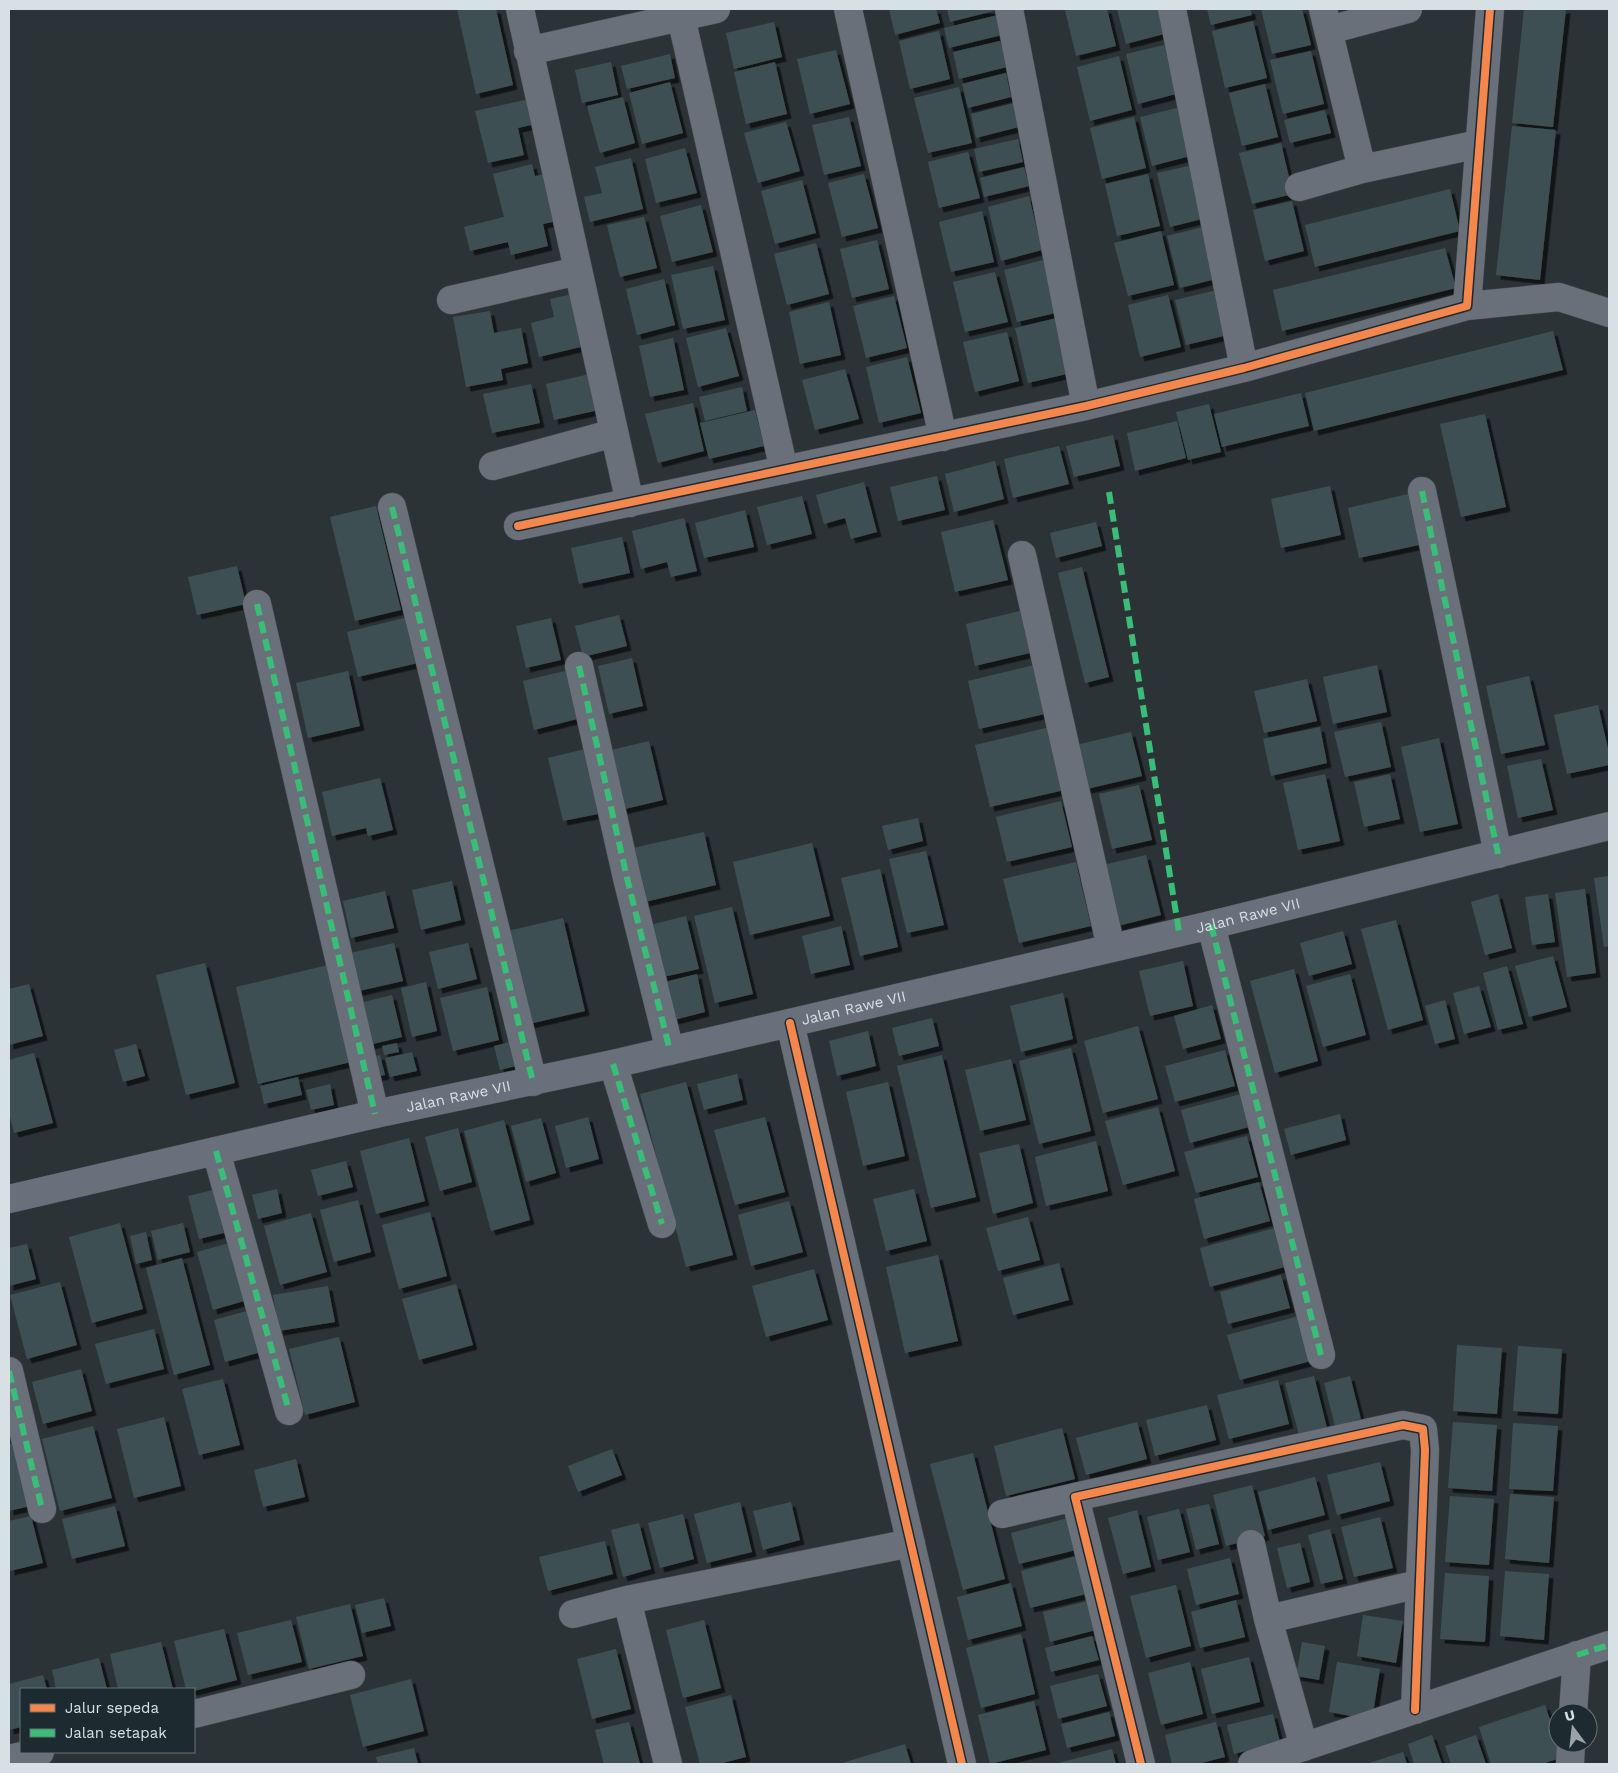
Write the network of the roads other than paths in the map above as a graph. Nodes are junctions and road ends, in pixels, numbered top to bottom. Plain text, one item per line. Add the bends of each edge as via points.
1 (520, 9) edge
2 (716, 9) edge
3 (848, 9) edge
4 (1009, 9) edge
5 (1172, 9) edge
6 (1408, 9) edge
7 (1490, 9) edge
8 (681, 16) junction
9 (1326, 19) edge
10 (528, 51) junction
11 (1478, 144) junction
12 (1362, 169) junction
13 (1299, 187) dead end
14 (578, 271) junction
15 (451, 300) dead end
16 (1467, 306) junction
17 (1609, 313) edge
18 (1244, 368) junction
19 (1086, 406) junction
20 (614, 433) junction
21 (943, 436) junction
22 (493, 466) dead end
23 (784, 470) junction
24 (1422, 491) dead end
25 (630, 502) junction
26 (392, 507) dead end
27 (518, 526) dead end
28 (1022, 556) dead end
29 (257, 604) dead end
30 (579, 666) dead end
31 (1609, 826) edge
32 (1498, 854) junction
33 (1211, 925) junction
34 (1111, 948) junction
35 (790, 1022) junction
36 (670, 1050) junction
37 (613, 1064) junction
38 (533, 1082) junction
39 (375, 1114) junction
40 (216, 1151) junction
41 (9, 1199) edge
42 (662, 1224) dead end
43 (1321, 1355) dead end
44 (9, 1371) edge
45 (289, 1411) dead end
46 (1075, 1497) junction
47 (42, 1509) dead end
48 (1002, 1514) dead end
49 (911, 1543) junction
50 (1251, 1544) dead end
51 (1419, 1584) junction
52 (627, 1600) junction
53 (573, 1614) dead end
54 (1268, 1620) junction
55 (1609, 1645) edge
56 (1577, 1655) junction
57 (351, 1675) dead end
58 (1574, 1703) edge
59 (1415, 1710) junction
60 (195, 1714) edge
61 (1304, 1747) junction
62 (36, 1753) edge
63 (9, 1759) edge
64 (668, 1764) edge
65 (962, 1764) edge
66 (1141, 1764) edge
67 (1252, 1764) edge

1 - 10 street
2 - 8 street
3 - 21 street
4 - 19 street
5 - 18 street
6 - 9 street
7 - 11 street
8 - 10 street
8 - 23 street
9 - 12 street
10 - 14 street
11 - 12 street
11 - 16 street
12 - 13 street
14 - 15 street
14 - 20 street
16 - 17 street via 1559,296
16 - 18 street
18 - 19 street
19 - 21 street
20 - 22 street
20 - 25 street
21 - 23 street
23 - 25 street
24 - 32 street
25 - 27 street
26 - 38 street
28 - 34 street
29 - 39 street
30 - 36 street via 626,878
31 - 32 main road, Jalan Rawe VII
32 - 33 main road, Jalan Rawe VII
33 - 34 main road, Jalan Rawe VII
33 - 43 street
34 - 35 main road, Jalan Rawe VII
35 - 36 main road, Jalan Rawe VII
35 - 49 street
36 - 37 main road, Jalan Rawe VII
37 - 38 main road, Jalan Rawe VII
37 - 42 street
38 - 39 main road, Jalan Rawe VII
39 - 40 main road, Jalan Rawe VII
40 - 41 main road, Jalan Rawe VII
40 - 45 street
44 - 47 street
46 - 48 street
46 - 51 street via 1403,1425 1423,1430 1425,1450
46 - 66 street
49 - 52 street
49 - 65 street
50 - 54 street
51 - 54 street
51 - 59 street
52 - 53 street
52 - 64 street
54 - 61 street
55 - 56 street
56 - 58 street
56 - 59 street
57 - 60 street
59 - 61 street
61 - 67 street
62 - 63 street

